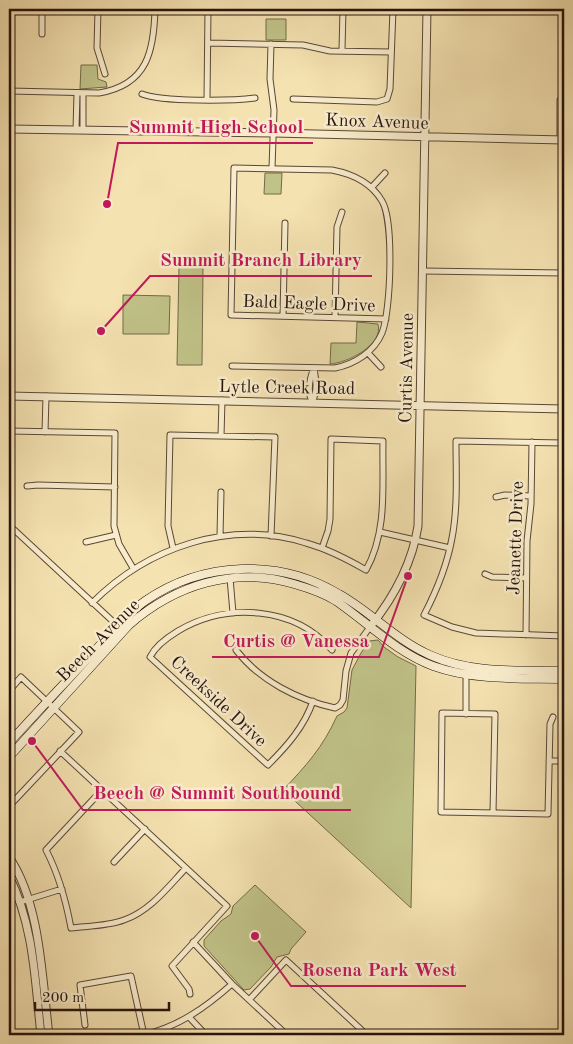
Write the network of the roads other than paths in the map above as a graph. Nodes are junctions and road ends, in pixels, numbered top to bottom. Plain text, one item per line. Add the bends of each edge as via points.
1 (42, 9) edge
2 (98, 9) edge
3 (155, 9) edge
4 (208, 9) edge
5 (342, 9) edge
6 (393, 9) edge
7 (427, 9) edge
8 (42, 34) dead end
9 (208, 42) junction
10 (270, 44) junction
11 (342, 50) junction
12 (391, 52) junction
13 (105, 74) dead end
14 (9, 91) edge
15 (77, 93) junction
16 (83, 93) junction
17 (142, 94) dead end
18 (255, 98) dead end
19 (207, 99) junction
20 (293, 99) dead end
21 (560, 100) dead end
22 (9, 128) edge
23 (79, 130) junction
24 (274, 133) junction
25 (425, 138) junction
26 (562, 140) edge
27 (272, 168) junction
28 (386, 173) dead end
29 (372, 187) junction
30 (342, 212) dead end
31 (285, 223) dead end
32 (422, 272) junction
33 (564, 273) edge
34 (283, 316) junction
35 (335, 317) junction
36 (386, 319) junction
37 (368, 353) junction
38 (232, 366) dead end
39 (381, 367) dead end
40 (314, 368) junction
41 (9, 396) edge
42 (46, 396) junction
43 (222, 400) junction
44 (312, 402) junction
45 (421, 405) junction
46 (564, 409) edge
47 (9, 431) edge
48 (45, 432) junction
49 (221, 436) junction
50 (532, 442) junction
51 (564, 443) edge
52 (27, 486) dead end
53 (115, 487) junction
54 (220, 492) dead end
55 (531, 496) junction
56 (496, 497) dead end
57 (9, 525) edge
58 (380, 532) junction
59 (116, 535) junction
60 (220, 536) junction
61 (271, 536) junction
62 (415, 540) junction
63 (86, 542) dead end
64 (173, 548) junction
65 (322, 548) junction
66 (450, 548) junction
67 (133, 568) junction
68 (485, 574) dead end
69 (230, 578) junction
70 (526, 578) junction
71 (92, 603) junction
72 (233, 613) junction
73 (375, 620) junction
74 (370, 627) junction
75 (120, 629) junction
76 (526, 636) junction
77 (564, 636) edge
78 (236, 650) dead end
79 (332, 650) dead end
80 (564, 671) edge
81 (466, 675) junction
82 (564, 679) edge
83 (9, 691) edge
84 (313, 701) junction
85 (51, 704) junction
86 (466, 714) junction
87 (553, 717) dead end
88 (9, 743) edge
89 (60, 751) junction
90 (9, 757) edge
91 (549, 760) junction
92 (564, 761) edge
93 (102, 790) junction
94 (13, 802) dead end
95 (493, 813) junction
96 (145, 829) junction
97 (9, 857) edge
98 (114, 862) dead end
99 (186, 868) junction
100 (9, 876) edge
101 (62, 888) junction
102 (29, 899) junction
103 (20, 902) junction
104 (194, 942) junction
105 (232, 984) junction
106 (190, 994) dead end
107 (249, 1000) junction
108 (189, 1018) junction
109 (85, 1025) dead end
110 (41, 1035) edge
111 (49, 1035) edge
112 (143, 1035) edge
113 (206, 1035) edge
114 (286, 1035) edge
115 (367, 1035) edge

1 - 8 street
2 - 13 street via 97,48
3 - 16 street via 150,54 141,69 131,80 108,91
4 - 9 street
5 - 11 street
6 - 12 street
7 - 25 street, Curtis Avenue
9 - 10 street
9 - 19 street
10 - 11 street
10 - 24 street
11 - 12 street
12 - 20 street via 387,99 377,102
14 - 15 street
15 - 16 street
15 - 23 street
16 - 23 street
17 - 19 street via 159,98
18 - 19 street
21 - 26 street
22 - 23 street, Knox Avenue
23 - 24 street, Knox Avenue
24 - 25 street, Knox Avenue
24 - 27 street
25 - 26 street, Knox Avenue
25 - 32 street, Curtis Avenue
27 - 29 street via 338,171 358,177
27 - 34 street, Bald Eagle Drive via 234,168 231,315
28 - 29 street
29 - 36 street via 383,202 389,229
30 - 35 street via 337,227
31 - 34 street
32 - 33 street
32 - 45 street, Curtis Avenue
34 - 35 street, Bald Eagle Drive
35 - 36 street, Bald Eagle Drive
36 - 37 street via 382,332
37 - 39 street
37 - 40 street via 342,367
38 - 40 street
40 - 44 street via 309,395
41 - 42 street, Lytle Creek Road
42 - 43 street, Lytle Creek Road
42 - 48 street
43 - 44 street, Lytle Creek Road
43 - 49 street
44 - 45 street, Lytle Creek Road
45 - 46 street, Lytle Creek Road
45 - 62 street, Curtis Avenue
47 - 48 street
48 - 53 street via 116,433
49 - 61 street via 275,437
49 - 64 street via 170,435 168,526
50 - 51 street
50 - 55 street, Jeanette Drive
50 - 66 street via 456,441
52 - 53 street
53 - 59 street
54 - 60 street
55 - 56 street
55 - 70 street, Jeanette Drive
57 - 71 street
58 - 62 street
58 - 65 street via 366,570
58 - 65 street via 383,441 331,439 329,522
59 - 63 street
59 - 67 street
60 - 61 street
60 - 64 street
61 - 65 street
62 - 66 street
62 - 73 street, Curtis Avenue via 400,583
64 - 67 street
66 - 76 street via 440,581 424,615 469,632
67 - 71 street
68 - 70 street
69 - 72 street
69 - 74 main road, Beech Avenue via 282,580 308,588 335,601
69 - 75 main road, Beech Avenue via 195,585 179,592
70 - 76 street, Jeanette Drive
71 - 75 street
72 - 79 street via 264,613 295,622 318,635
72 - 84 street, Creekside Drive via 208,618 181,629 154,650 150,657 268,765 298,732
73 - 74 street, Curtis Avenue
73 - 75 main road, Beech Avenue via 339,594 311,580 276,571 243,568 214,572 175,584 145,602
73 - 80 main road, Beech Avenue via 407,644 450,663 489,669
74 - 81 main road, Beech Avenue via 414,657
74 - 84 street, Curtis Avenue via 351,653 343,700 339,706 334,708
75 - 85 main road, Beech Avenue
76 - 77 street
78 - 84 street via 270,682
81 - 82 main road, Beech Avenue
81 - 86 street
83 - 85 street via 21,677
85 - 88 main road, Beech Avenue
85 - 89 street via 79,732
85 - 90 main road, Beech Avenue
86 - 95 street via 495,714
86 - 95 street via 442,713 441,812
87 - 91 street
89 - 93 street
89 - 94 street
91 - 92 street
91 - 95 street via 548,814
93 - 96 street
93 - 101 street via 46,850
96 - 98 street
96 - 99 street
97 - 102 street
99 - 101 street via 154,901 132,917 108,924 71,928
99 - 104 street via 227,906
100 - 103 street
101 - 102 street
102 - 103 street
102 - 111 street
103 - 110 street via 29,932
104 - 105 street
104 - 106 street via 172,966
105 - 107 street
105 - 108 street
107 - 114 street
107 - 115 street via 286,960
108 - 112 street
108 - 113 street
109 - 112 street via 80,985 131,976

